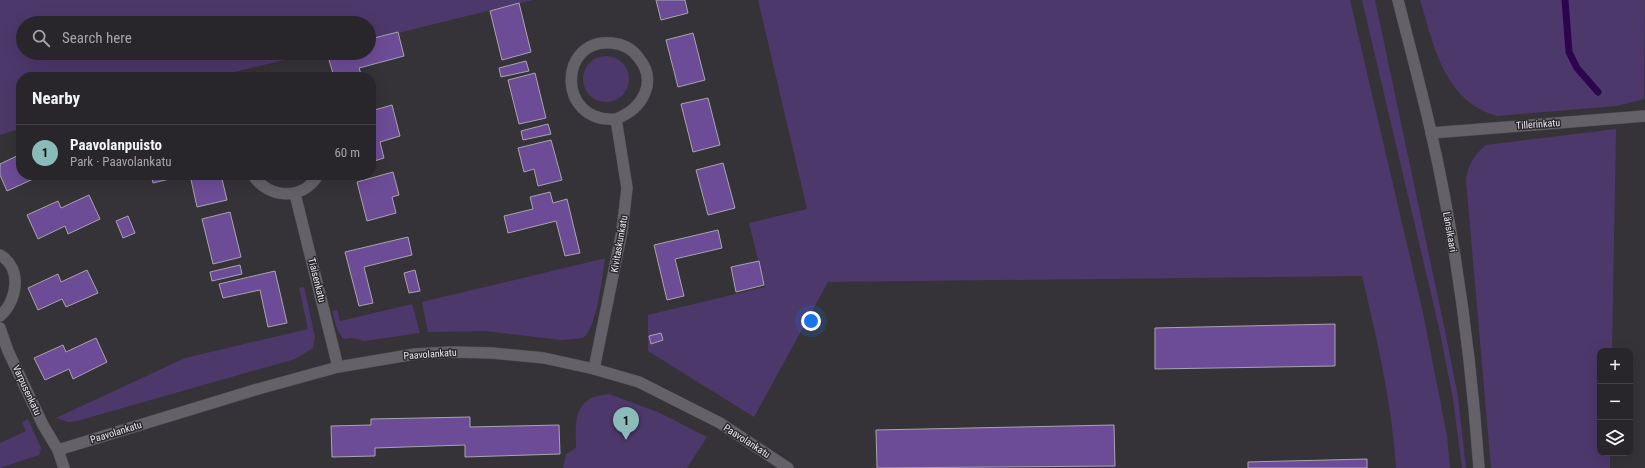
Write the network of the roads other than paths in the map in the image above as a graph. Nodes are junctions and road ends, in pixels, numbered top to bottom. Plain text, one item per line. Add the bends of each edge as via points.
1 (1398, 0) edge
2 (1645, 116) edge
3 (616, 119) junction
4 (1431, 133) junction
5 (256, 180) edge
6 (315, 180) edge
7 (295, 194) junction
8 (0, 255) edge
9 (0, 316) edge
10 (0, 328) edge
11 (338, 367) junction
12 (594, 369) junction
13 (58, 450) junction
14 (780, 461) dead end
15 (64, 468) edge
16 (1479, 468) edge

1 - 4 street, Länsikaari
2 - 4 street, Tillerinkatu
3 - 3 street via 607,120 594,116 580,107 573,95 570,77 574,64 583,52 594,45 606,42 619,43 634,52 643,62 647,81 645,94 638,105 628,114
3 - 12 street, Kivitaskunkatu via 627,188 622,231
4 - 16 street, Länsikaari via 1462,303
5 - 7 street via 271,192
6 - 7 street
7 - 11 street, Tiaisenkatu
8 - 9 street via 11,267 16,286 13,299
10 - 13 street, Varpusenkatu via 8,351 43,425
11 - 12 street, Paavolankatu via 415,354 451,352 544,358
11 - 13 street, Paavolankatu
12 - 14 street, Paavolankatu via 639,382 720,423 788,468
13 - 15 street, Varpusenkatu

